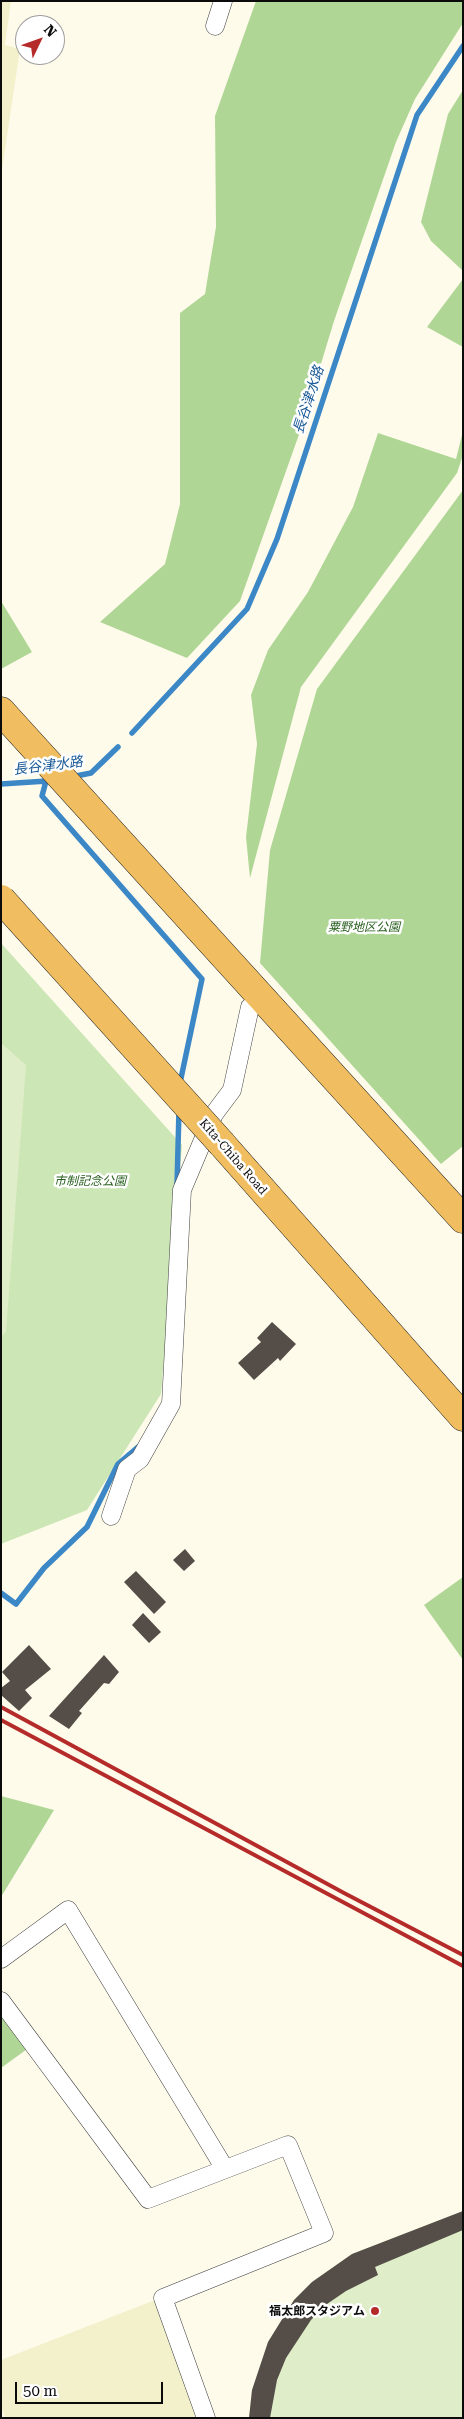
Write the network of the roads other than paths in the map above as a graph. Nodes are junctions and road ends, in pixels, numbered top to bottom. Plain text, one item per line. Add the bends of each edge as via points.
1 (224, 1) edge
2 (214, 26) dead end
3 (1, 711) edge
4 (1, 900) edge
5 (250, 1007) dead end
6 (463, 1219) edge
7 (463, 1417) edge
8 (111, 1516) dead end
9 (1, 1959) edge
10 (1, 2001) edge
11 (225, 2169) junction
12 (206, 2418) edge

1 - 2 street
3 - 6 highway
4 - 7 highway, Kita-Chiba Road, bridge
5 - 8 street via 232,1090 214,1114 182,1190 171,1404 140,1459 127,1469
9 - 11 street via 68,1910
10 - 11 street via 148,2199
11 - 12 street via 288,2145 324,2232 163,2298

